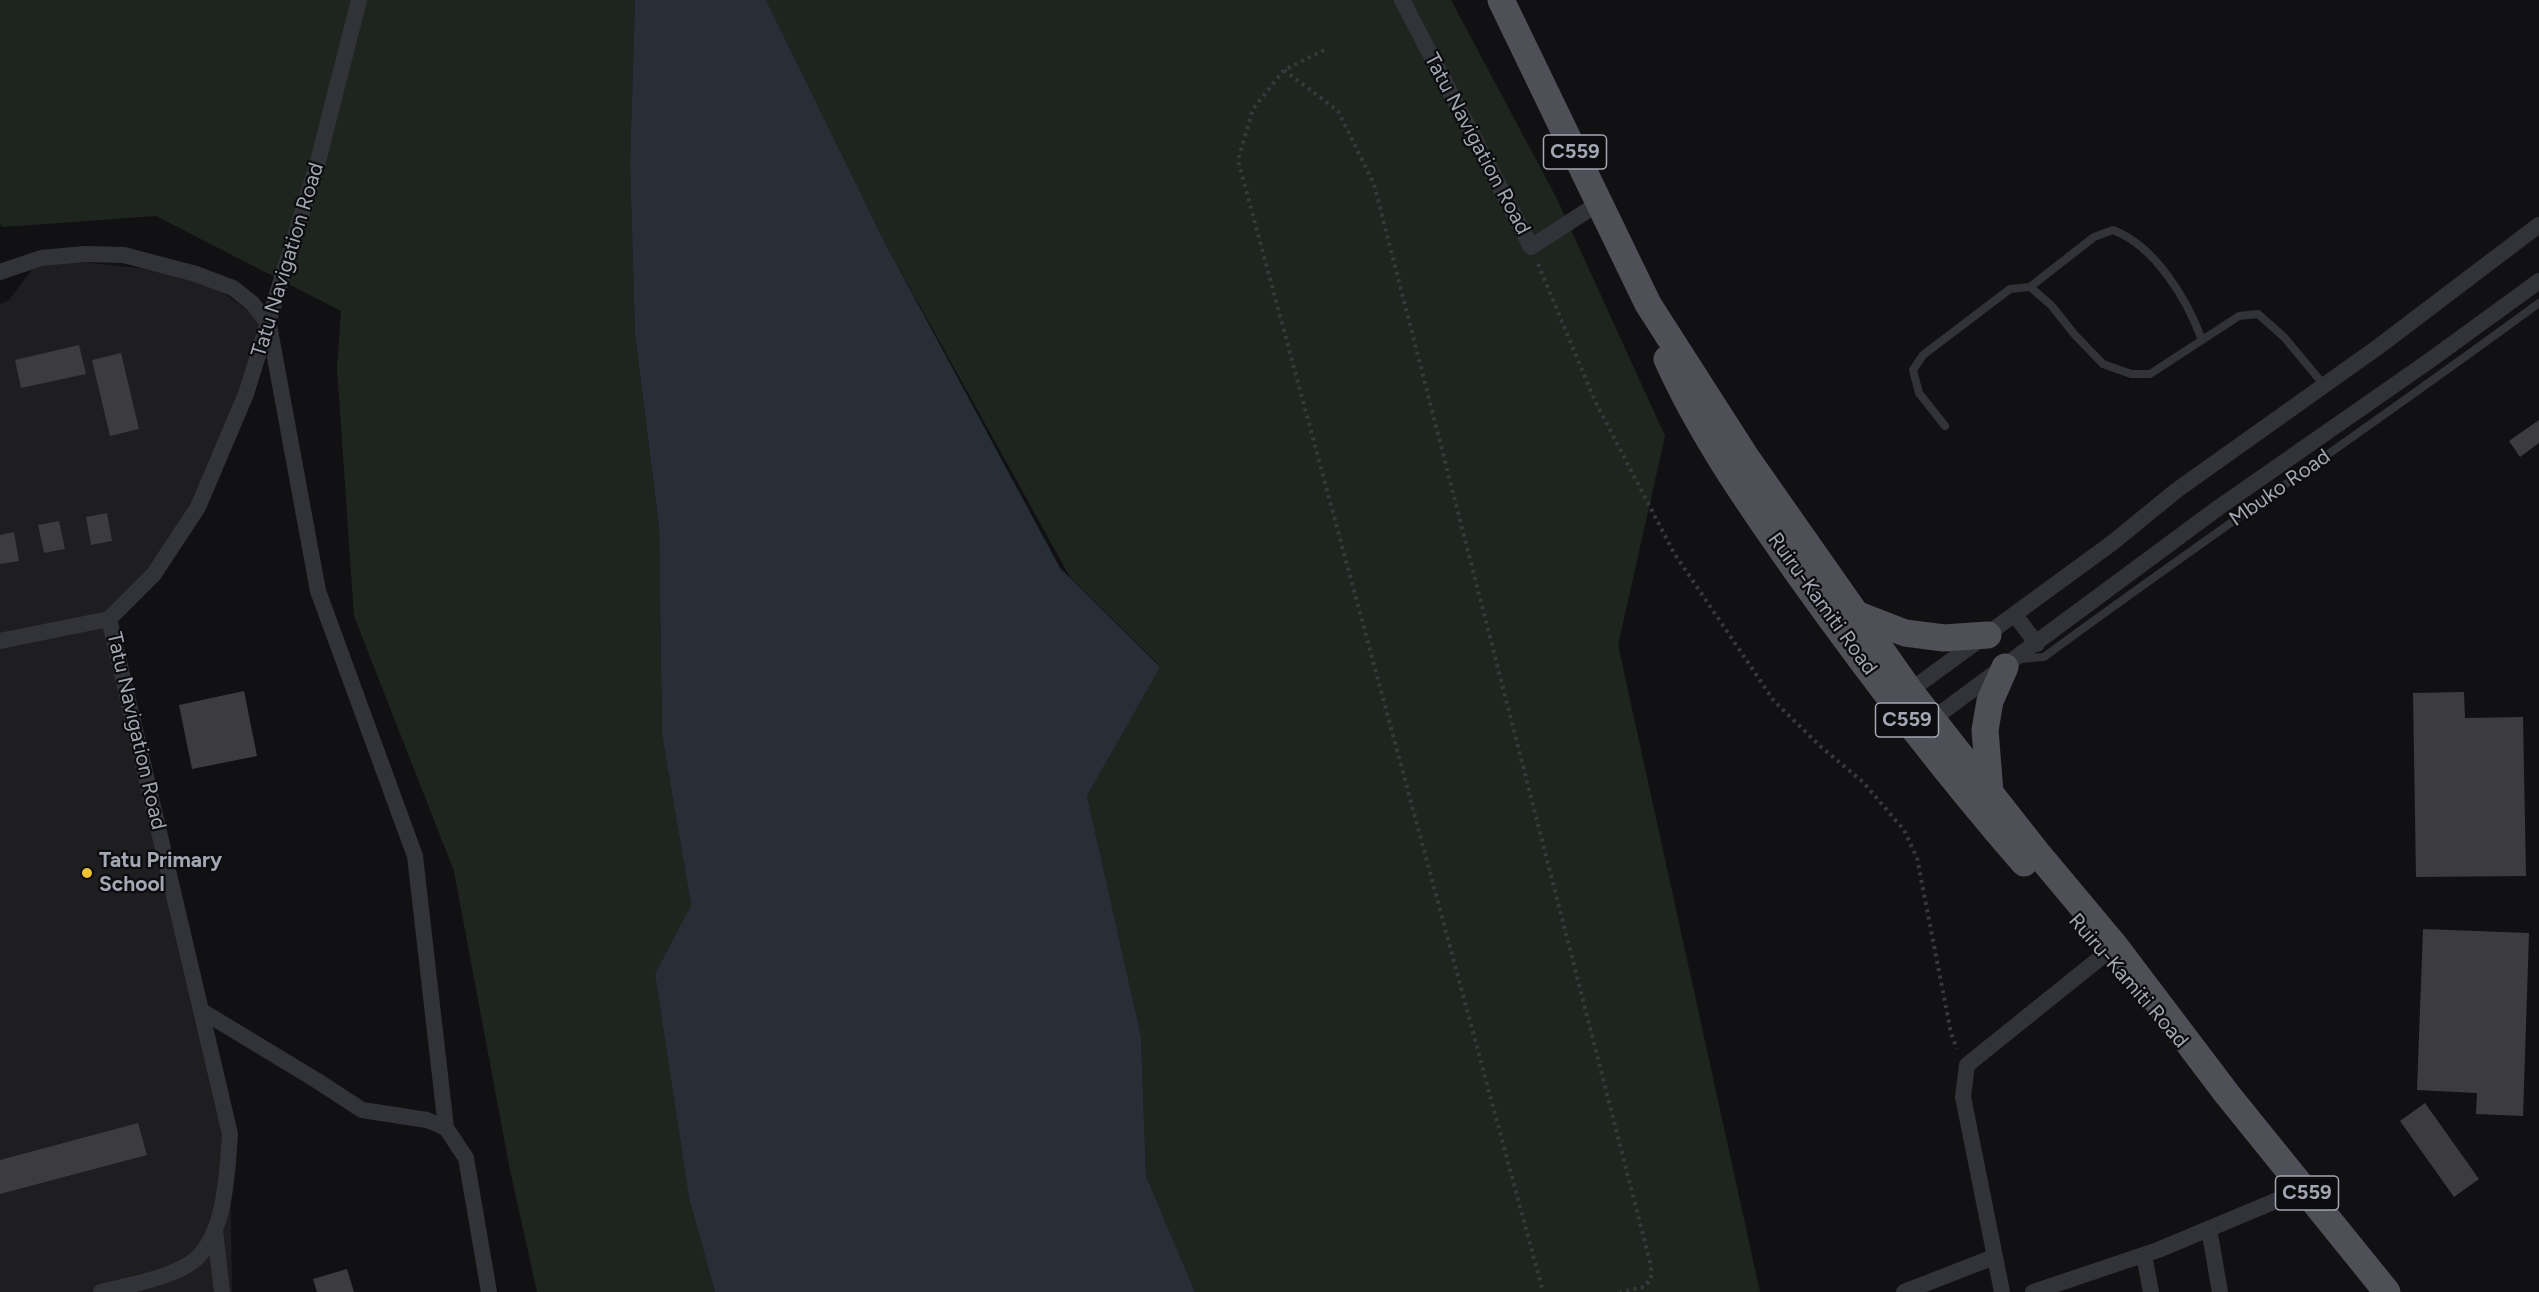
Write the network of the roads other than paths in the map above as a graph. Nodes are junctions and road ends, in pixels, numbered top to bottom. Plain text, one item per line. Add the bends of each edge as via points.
1 (359, 0) edge
2 (1402, 0) edge
3 (1501, 0) edge
4 (1599, 203) junction
5 (2539, 225) edge
6 (0, 272) edge
7 (2539, 281) edge
8 (2030, 287) junction
9 (2539, 303) edge
10 (1648, 304) junction
11 (269, 325) junction
12 (2202, 340) junction
13 (2324, 386) junction
14 (1945, 426) dead end
15 (1856, 614) junction
16 (2015, 615) junction
17 (110, 619) junction
18 (1988, 635) junction
19 (0, 641) edge
20 (2037, 644) junction
21 (2011, 663) junction
22 (1902, 696) junction
23 (1924, 725) junction
24 (1990, 792) junction
25 (2110, 950) junction
26 (202, 1011) junction
27 (446, 1128) junction
28 (2304, 1189) junction
29 (2209, 1229) junction
30 (215, 1232) junction
31 (2144, 1255) junction
32 (1994, 1257) junction
33 (101, 1292) edge
34 (222, 1292) edge
35 (489, 1292) edge
36 (1904, 1292) edge
37 (2002, 1292) edge
38 (2033, 1292) edge
39 (2151, 1292) edge
40 (2220, 1292) edge
41 (2387, 1292) edge

1 - 11 street, Tatu Navigation Road via 317,165
2 - 4 street, Tatu Navigation Road via 1531,247
3 - 4 main road, Ruiru-Kamiti Road / C559
4 - 10 main road, Ruiru-Kamiti Road / C559
5 - 13 street
6 - 11 street via 41,258 124,255 196,273 233,288 253,304
7 - 20 street via 2218,508
8 - 12 lane via 2103,364 2131,374 2150,374
8 - 12 lane via 2094,237 2113,230 2130,236 2149,253 2193,315
8 - 14 lane via 2010,289 1923,355 1913,370 1919,393
9 - 21 lane, Mbuko Road via 2044,657
10 - 15 main road, Ruiru-Kamiti Road / C559 via 1746,457
10 - 22 main road, Ruiru-Kamiti Road / C559 via 1661,348 1681,390 1733,478 1822,607
11 - 17 street, Tatu Navigation Road via 246,394 198,507 154,574
11 - 27 street via 318,591 415,856
12 - 13 lane via 2239,316 2258,314 2284,337
13 - 16 street via 2177,490
15 - 18 main road via 1905,633 1944,638
15 - 22 main road, Ruiru-Kamiti Road / C559
16 - 18 street
16 - 20 street
17 - 19 street
17 - 26 street, Tatu Navigation Road
18 - 22 street
20 - 21 street
21 - 23 street
21 - 24 main road via 1990,701 1985,730
22 - 23 main road, Ruiru-Kamiti Road / C559
23 - 24 main road, Ruiru-Kamiti Road / C559
23 - 25 main road, Ruiru-Kamiti Road / C559 via 1990,824
24 - 25 main road, Ruiru-Kamiti Road / C559
25 - 28 main road, Ruiru-Kamiti Road / C559
25 - 32 street via 1967,1065 1963,1096
26 - 27 street via 362,1110 427,1120
26 - 30 street, Tatu Navigation Road via 230,1134 225,1200
27 - 35 street via 466,1158
28 - 29 street
28 - 41 main road, Ruiru-Kamiti Road / C559
29 - 31 street
29 - 40 street
30 - 33 street, Tatu Navigation Road via 187,1266
30 - 34 street
31 - 38 street
31 - 39 street
32 - 36 street
32 - 37 street

